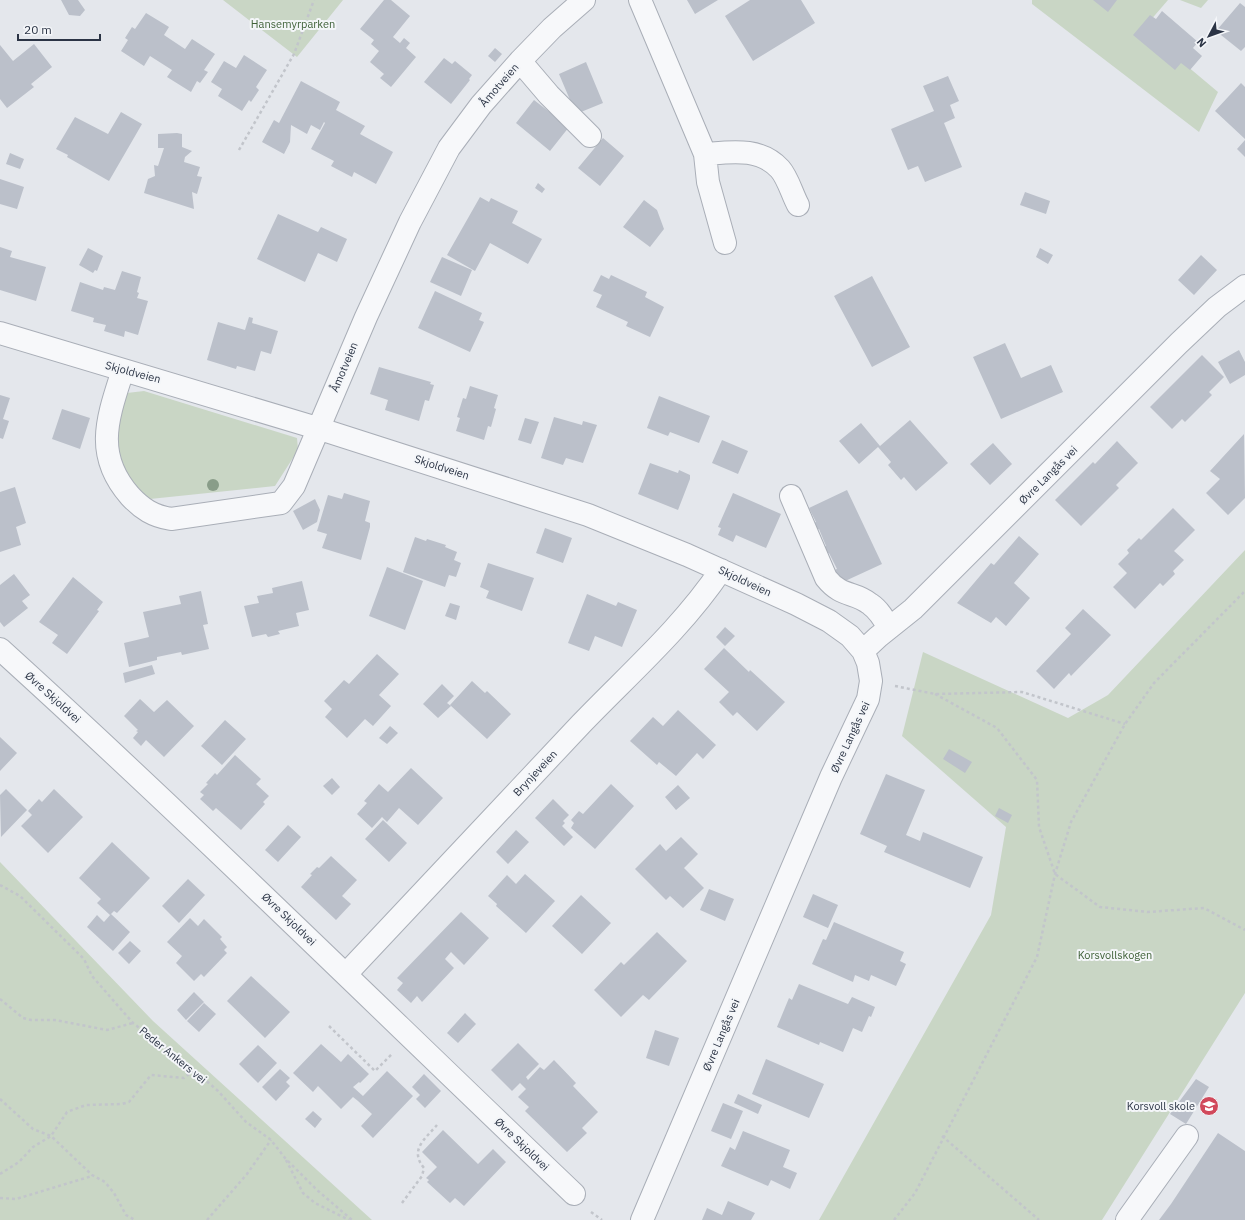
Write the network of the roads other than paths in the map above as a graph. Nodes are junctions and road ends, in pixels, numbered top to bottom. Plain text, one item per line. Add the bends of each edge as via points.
1 (584, 0) edge
2 (640, 0) edge
3 (520, 61) junction
4 (590, 136) dead end
5 (705, 154) junction
6 (798, 205) dead end
7 (725, 243) dead end
8 (1245, 286) edge
9 (0, 333) edge
10 (123, 370) junction
11 (317, 428) junction
12 (791, 496) dead end
13 (721, 570) junction
14 (889, 628) junction
15 (0, 649) edge
16 (863, 651) junction
17 (346, 974) junction
18 (1187, 1136) dead end
19 (574, 1194) dead end
20 (642, 1220) edge
21 (1127, 1220) edge

1 - 3 street, Åmotveien
2 - 5 street
3 - 4 street via 549,96
3 - 11 street, Åmotveien via 471,117 432,177
5 - 6 street via 739,151 758,154 780,169
5 - 7 street via 708,182
8 - 14 street, Øvre Langås vei via 1217,307 1179,343 919,604
9 - 10 street, Skjoldveien
10 - 11 street, Skjoldveien
10 - 11 street, Åmotveien via 108,415 107,455 124,488 141,508 158,517 171,519 281,503 294,486
11 - 13 street, Skjoldveien via 588,515
12 - 14 street via 826,578 844,594 870,604
13 - 16 street, Skjoldveien via 829,621 850,636
13 - 17 street, Brynjeveien via 685,617
14 - 16 street, Øvre Langås vei
15 - 17 street, Øvre Skjoldvei via 92,732
16 - 20 street, Øvre Langås vei via 871,681 868,699 831,777
17 - 19 street, Øvre Skjoldvei
18 - 21 street

